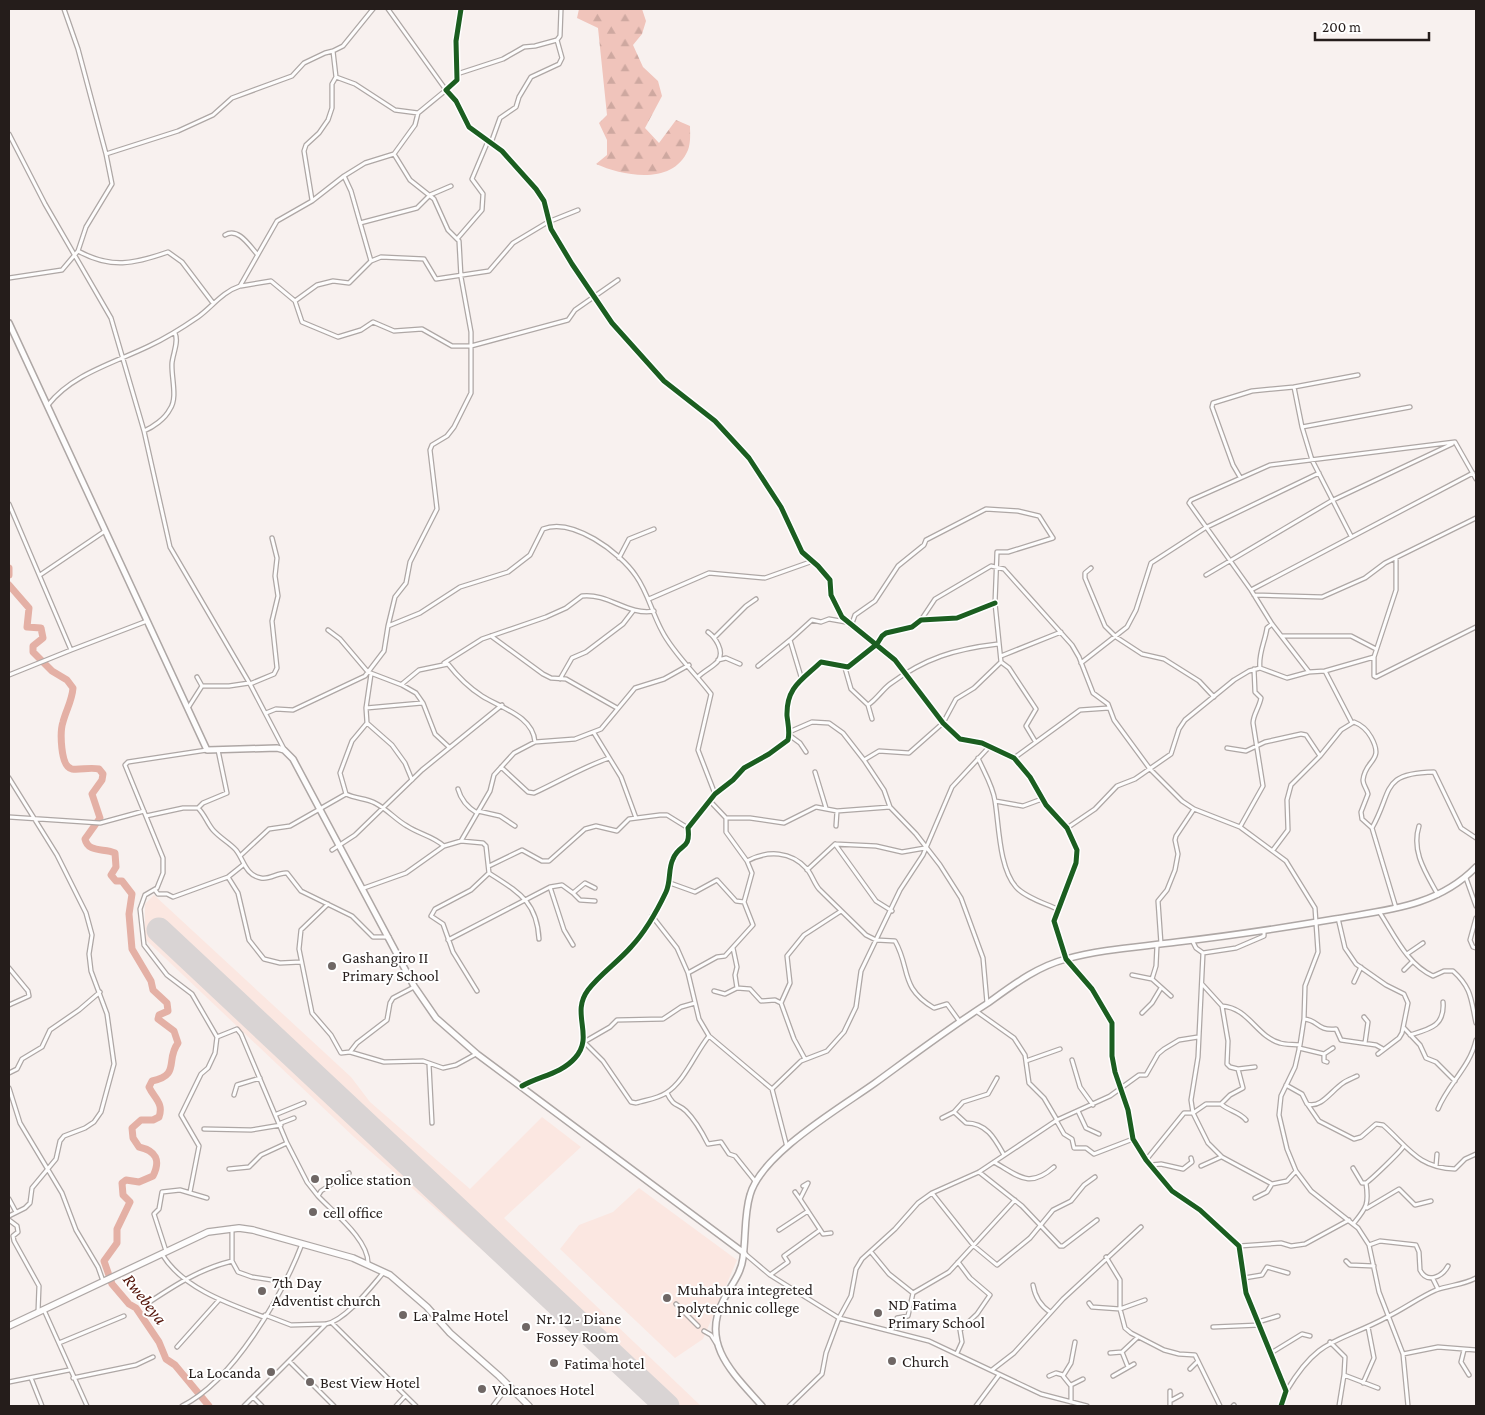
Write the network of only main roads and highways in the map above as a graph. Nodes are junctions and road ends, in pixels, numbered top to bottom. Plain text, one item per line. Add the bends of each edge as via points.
1 (9, 323) edge
2 (1476, 867) edge
3 (744, 1253) junction
4 (9, 1326) edge
5 (529, 1406) edge
6 (762, 1406) edge

1 - 3 main road via 207,750 269,747 284,750 293,759 321,808 414,986 442,1024 477,1054
2 - 3 main road via 1466,878 1438,895 1380,913 1095,952 1036,970 768,1163 755,1181 746,1214
3 - 6 main road via 741,1269 718,1313 714,1329 716,1343 737,1377
4 - 5 highway via 208,1232 232,1228 253,1230 368,1264 384,1272 427,1307 450,1333

